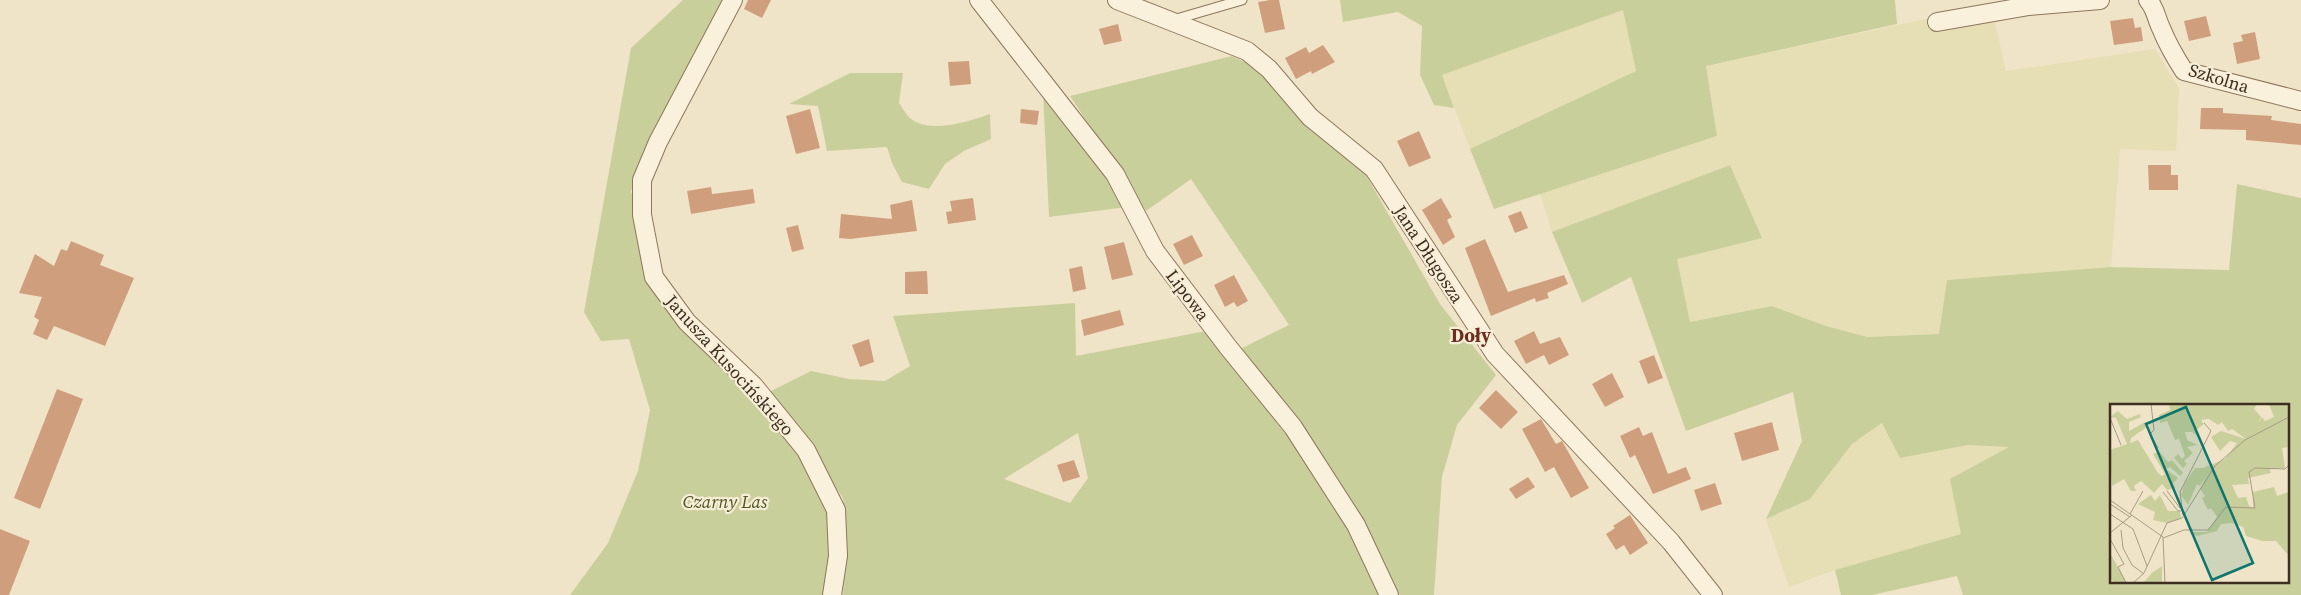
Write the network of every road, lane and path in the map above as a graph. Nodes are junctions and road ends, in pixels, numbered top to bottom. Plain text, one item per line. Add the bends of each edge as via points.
1 (734, 0) edge
2 (979, 0) edge
3 (1117, 0) edge
4 (1242, 0) edge
5 (2100, 0) edge
6 (2148, 0) edge
7 (1172, 21) junction
8 (1937, 22) dead end
9 (2301, 101) edge
10 (832, 595) edge
11 (1389, 595) edge
12 (1713, 595) edge

1 - 10 street, Janusza Kusocińskiego via 689,80 648,164 642,180 642,215 654,278 687,322 754,386 806,450 836,510 838,556
2 - 11 street, Lipowa via 1115,174 1155,251 1293,427 1356,525
3 - 7 street, Jana Długosza
4 - 7 lane
5 - 8 street via 2029,6
6 - 9 street, Szkolna via 2184,70
7 - 12 street, Jana Długosza via 1247,51 1268,69 1310,117 1374,169 1495,354 1671,542

